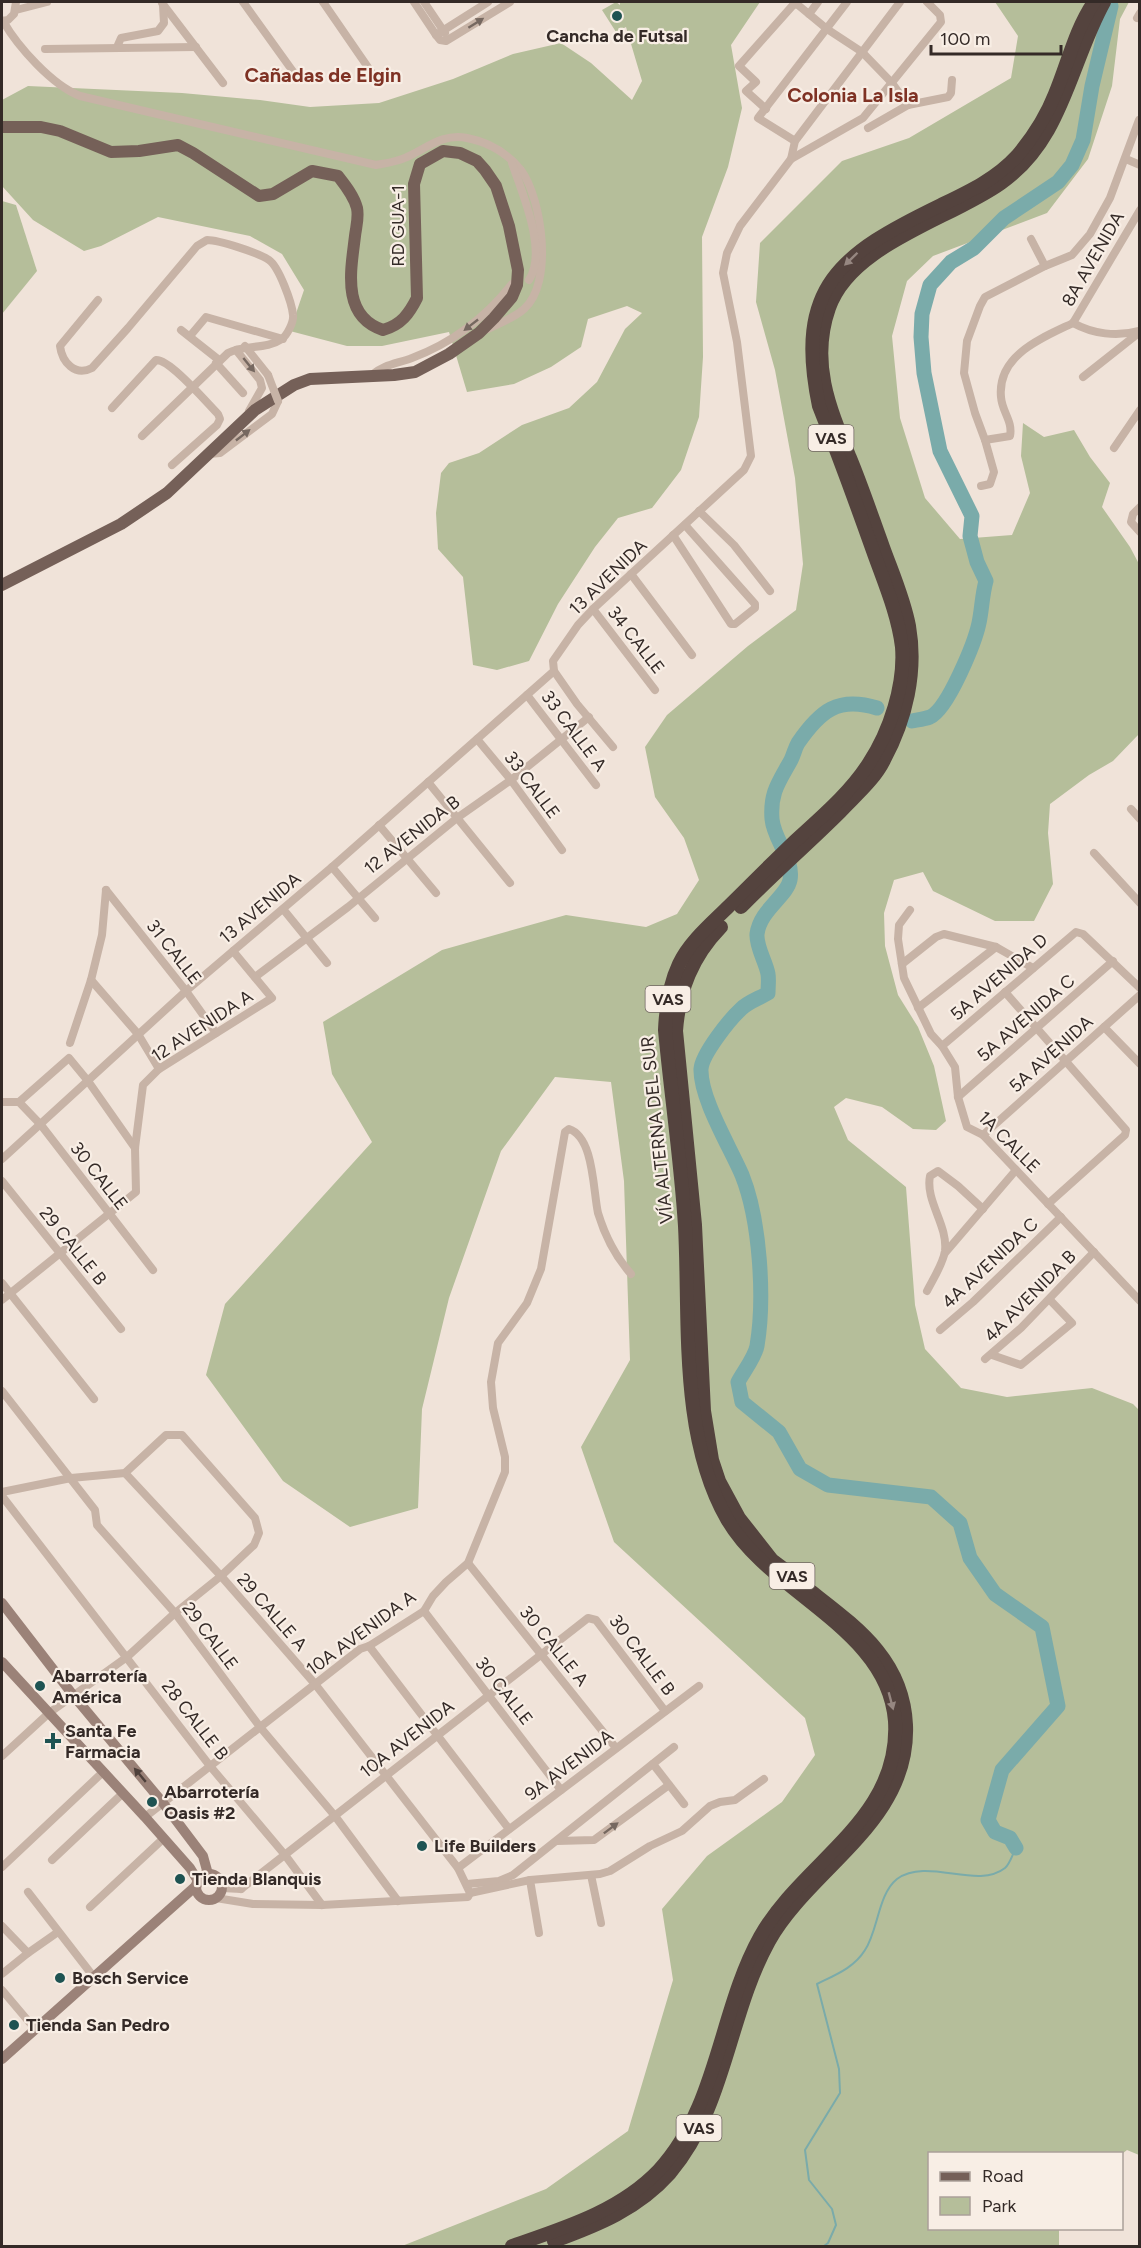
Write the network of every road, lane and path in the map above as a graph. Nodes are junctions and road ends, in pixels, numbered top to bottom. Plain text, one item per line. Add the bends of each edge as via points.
1 (47, 2) edge
2 (162, 2) edge
3 (243, 2) edge
4 (323, 2) edge
5 (414, 2) edge
6 (424, 2) edge
7 (488, 2) edge
8 (510, 2) edge
9 (818, 2) edge
10 (847, 2) edge
11 (900, 2) edge
12 (927, 2) edge
13 (1094, 2) edge
14 (1104, 2) edge
15 (16, 6) edge
16 (809, 14) junction
17 (2, 21) edge
18 (827, 29) junction
19 (440, 33) junction
20 (117, 47) junction
21 (196, 47) junction
22 (45, 49) dead end
23 (862, 52) junction
24 (374, 76) dead end
25 (297, 77) dead end
26 (952, 80) dead end
27 (223, 83) dead end
28 (892, 83) junction
29 (908, 105) junction
30 (766, 108) junction
31 (1139, 120) edge
32 (2, 127) edge
33 (868, 128) dead end
34 (795, 141) junction
35 (791, 159) junction
36 (1126, 159) junction
37 (511, 161) junction
38 (1140, 165) edge
39 (982, 190) junction
40 (1140, 210) edge
41 (1031, 239) dead end
42 (1045, 266) junction
43 (529, 280) dead end
44 (513, 288) junction
45 (533, 296) junction
46 (98, 300) dead end
47 (1073, 323) junction
48 (181, 330) dead end
49 (1140, 331) edge
50 (479, 333) junction
51 (190, 336) junction
52 (283, 339) junction
53 (245, 346) junction
54 (236, 350) junction
55 (218, 361) junction
56 (369, 376) junction
57 (1083, 377) dead end
58 (193, 388) junction
59 (243, 393) dead end
60 (111, 408) dead end
61 (1140, 410) edge
62 (240, 425) junction
63 (142, 436) dead end
64 (985, 440) junction
65 (1114, 448) dead end
66 (209, 453) junction
67 (172, 465) dead end
68 (981, 486) dead end
69 (1140, 507) edge
70 (699, 511) junction
71 (685, 525) junction
72 (1140, 532) edge
73 (673, 535) junction
74 (631, 574) junction
75 (2, 585) edge
76 (770, 591) dead end
77 (593, 609) junction
78 (692, 655) dead end
79 (554, 671) junction
80 (656, 690) dead end
81 (527, 694) junction
82 (589, 717) junction
83 (477, 739) junction
84 (561, 739) junction
85 (613, 747) dead end
86 (511, 780) junction
87 (428, 782) junction
88 (596, 785) dead end
89 (1131, 809) dead end
90 (457, 818) junction
91 (1140, 819) edge
92 (379, 825) junction
93 (562, 850) dead end
94 (1094, 853) dead end
95 (407, 858) junction
96 (332, 867) junction
97 (510, 883) dead end
98 (436, 893) dead end
99 (358, 898) junction
100 (1140, 903) edge
101 (283, 909) junction
102 (910, 910) dead end
103 (375, 918) dead end
104 (307, 938) junction
105 (996, 947) junction
106 (233, 951) junction
107 (1113, 961) junction
108 (327, 963) dead end
109 (902, 964) junction
110 (1033, 968) junction
111 (255, 977) junction
112 (91, 980) junction
113 (1140, 988) edge
114 (186, 991) junction
115 (1005, 992) junction
116 (1140, 994) edge
117 (918, 1008) junction
118 (1104, 1027) junction
119 (1037, 1028) junction
120 (138, 1034) junction
121 (216, 1034) junction
122 (70, 1043) dead end
123 (942, 1046) junction
124 (1066, 1060) junction
125 (1140, 1064) edge
126 (159, 1069) junction
127 (88, 1081) junction
128 (958, 1097) junction
129 (2, 1102) edge
130 (19, 1102) junction
131 (41, 1125) junction
132 (983, 1135) junction
133 (135, 1148) junction
134 (2, 1159) edge
135 (1016, 1170) junction
136 (2, 1181) edge
137 (1048, 1204) junction
138 (983, 1209) junction
139 (110, 1214) junction
140 (1061, 1217) junction
141 (1094, 1252) junction
142 (945, 1253) junction
143 (60, 1254) junction
144 (153, 1270) dead end
145 (631, 1274) dead end
146 (2, 1283) edge
147 (927, 1291) dead end
148 (10, 1293) junction
149 (2, 1300) edge
150 (1050, 1300) junction
151 (1140, 1300) edge
152 (121, 1329) dead end
153 (940, 1330) dead end
154 (2, 1391) edge
155 (94, 1399) dead end
156 (125, 1473) junction
157 (71, 1478) junction
158 (2, 1494) edge
159 (468, 1563) junction
160 (221, 1576) junction
161 (2, 1603) edge
162 (423, 1611) junction
163 (175, 1613) junction
164 (594, 1618) joint
165 (369, 1646) junction
166 (541, 1655) junction
167 (127, 1657) junction
168 (2, 1662) edge
169 (315, 1684) junction
170 (699, 1686) dead end
171 (73, 1695) junction
172 (489, 1695) junction
173 (665, 1711) junction
174 (49, 1713) junction
175 (260, 1727) junction
176 (438, 1736) junction
177 (674, 1747) dead end
178 (616, 1748) junction
179 (2, 1756) edge
180 (653, 1764) junction
181 (210, 1766) junction
182 (103, 1772) junction
183 (387, 1775) junction
184 (764, 1779) dead end
185 (669, 1785) junction
186 (561, 1790) junction
187 (122, 1794) junction
188 (163, 1803) junction
189 (684, 1804) dead end
190 (334, 1816) junction
191 (145, 1817) junction
192 (509, 1829) junction
193 (164, 1838) junction
194 (556, 1841) junction
195 (285, 1855) junction
196 (52, 1860) dead end
197 (2, 1867) edge
198 (458, 1868) junction
199 (208, 1874) junction
200 (591, 1875) junction
201 (530, 1880) junction
202 (467, 1884) junction
203 (198, 1887) junction
204 (241, 1889) junction
205 (28, 1892) dead end
206 (219, 1893) junction
207 (470, 1894) junction
208 (398, 1900) junction
209 (237, 1901) junction
210 (322, 1905) junction
211 (90, 1907) dead end
212 (601, 1923) dead end
213 (2, 1926) edge
214 (58, 1932) junction
215 (539, 1933) dead end
216 (28, 1953) junction
217 (2, 1974) edge
218 (93, 1976) junction
219 (2, 1990) edge
220 (36, 2029) junction
221 (2, 2059) edge
222 (536, 2243) edge
223 (512, 2247) edge

1 - 15 street
2 - 20 street via 164,23 158,31 121,38
2 - 21 street
3 - 25 street
4 - 24 street
5 - 19 street
6 - 19 street
7 - 19 street
19 -> 8 street via 440,40 450,38
9 - 16 street
10 - 18 street
11 - 23 street, 13 AVENIDA
12 - 28 street via 940,15 941,22
13 - 39 highway, VÍA ALTERNA DEL SUR / VAS via 1081,21 1055,94 1032,137
14 - 39 highway, VÍA ALTERNA DEL SUR / VAS via 1091,25 1053,123 1023,164 1005,180
15 - 17 street via 11,17
16 - 18 street
16 - 30 street via 798,5 791,6 739,66 756,82 746,91
17 - 37 street via 55,81 80,96 376,165 399,160 441,139 456,136 491,144
18 - 23 street
18 - 30 street
20 - 21 street
20 - 22 street
21 - 27 street
23 - 28 street
23 - 34 street, 13 AVENIDA
26 - 29 street via 948,97
28 - 29 street
28 - 35 street via 863,118
29 - 33 street
30 - 34 street via 758,118
31 - 36 street
32 - 44 main road, RD GUA-1 via 51,129 111,152 178,146 259,196 273,194 312,171 338,176 357,207 351,297 367,321 383,330 400,322 417,298 414,184 420,164 443,151 460,153 477,162 496,186 518,270
34 - 35 street, 13 AVENIDA
35 - 70 street, 13 AVENIDA via 740,226 727,253 723,273 737,342 751,456 744,470
36 - 38 street
36 - 42 street via 1090,234 1072,255
37 - 43 street via 532,227 536,254
37 - 45 street via 533,192 543,242 542,265
39 - 222 highway, VÍA ALTERNA DEL SUR / VAS via 902,230 876,252 834,294 821,342 828,404 909,626 907,705 885,746 855,782 705,937 690,969 676,1031 675,1074 695,1225 704,1411 712,1460 739,1518 772,1560 864,1634 889,1665 904,1703 906,1726 901,1766 879,1813 862,1835 765,1937 752,1979 727,2034 716,2088 691,2143 669,2173 605,2222
40 - 47 street, 8A AVENIDA
41 - 42 street
42 - 64 street via 985,297 967,341 964,373
44 - 45 street via 525,297
44 - 50 main road via 504,308
44 -> 56 street via 472,325 441,345 382,366
45 - 50 street via 526,309
46 - 52 street via 60,346 69,365 78,371 92,368 197,246 212,240 263,257 275,265 293,313 293,322
47 - 49 street via 1121,336
47 - 64 street via 1011,360 1000,398 1010,419 1010,436
48 - 51 street
49 - 57 street
50 - 56 main road via 416,372
51 - 52 street via 206,316
51 - 55 street
52 - 53 street via 269,345
53 - 54 street
66 -> 53 street, bridge via 220,453 272,414 278,400 268,375
54 - 55 street
54 -> 62 street via 262,388
55 - 58 street
55 - 59 street
56 - 62 main road via 310,379 294,385 255,410
58 - 60 street via 163,361 156,360
58 - 63 street
58 - 67 street via 220,419
61 - 65 street
62 - 66 main road
64 - 68 street via 994,472 990,484
66 - 75 main road via 166,493 122,524
69 - 72 street via 1131,522
70 - 71 street, 13 AVENIDA
70 - 76 street via 734,545
71 - 73 street, 13 AVENIDA
71 - 73 street via 735,579 755,608 731,624
73 - 74 street, 13 AVENIDA
74 - 77 street, 13 AVENIDA
74 - 78 street
77 - 79 street, 13 AVENIDA via 553,661
77 - 80 street, 34 CALLE
79 - 81 street, 13 AVENIDA
79 - 82 street
81 - 83 street, 13 AVENIDA
81 - 84 street, 33 CALLE A
82 - 84 street, 12 AVENIDA B
82 - 85 street
83 - 86 street, 33 CALLE
83 - 87 street, 13 AVENIDA
84 - 86 street, 12 AVENIDA B
84 - 88 street, 33 CALLE A
86 - 90 street, 12 AVENIDA B
86 - 93 street, 33 CALLE
87 - 90 street
87 - 92 street, 13 AVENIDA
89 - 91 street
90 - 95 street, 12 AVENIDA B
90 - 97 street
92 - 95 street
92 - 96 street, 13 AVENIDA
94 - 100 street
95 - 98 street
95 - 99 street, 12 AVENIDA B
96 - 99 street
96 - 101 street, 13 AVENIDA
99 - 103 street
99 - 104 street, 12 AVENIDA B
101 - 104 street
101 - 106 street, 13 AVENIDA
102 - 109 street, 1A CALLE via 899,925
104 - 108 street
104 - 111 street, 12 AVENIDA B
105 - 109 street via 944,934
105 - 110 street
105 - 117 street
106 - 111 street
106 - 114 street, 13 AVENIDA
107 - 110 street, 5A AVENIDA D via 1076,932
107 - 113 street
107 - 119 street, 5A AVENIDA C
109 - 117 street, 1A CALLE
110 - 115 street, 5A AVENIDA D
111 - 121 street, 12 AVENIDA A via 272,998
112 - 114 street, 31 CALLE via 102,935 106,890
112 - 120 street
112 - 122 street
114 - 120 street, 13 AVENIDA
114 - 121 street, 31 CALLE
115 - 119 street
115 - 123 street, 5A AVENIDA D
116 - 118 street, 5A AVENIDA
117 - 123 street, 1A CALLE
118 - 124 street, 5A AVENIDA
118 - 125 street
119 - 124 street
119 - 128 street, 5A AVENIDA C
120 - 126 street
120 - 127 street, 13 AVENIDA
121 - 126 street, 12 AVENIDA A
123 - 128 street, 1A CALLE via 955,1067
124 - 132 street, 5A AVENIDA
124 - 137 street via 1126,1130
126 - 133 street, 12 AVENIDA A via 143,1085
127 - 130 street via 69,1058
127 - 131 street, 13 AVENIDA
127 - 133 street
128 - 132 street, 1A CALLE via 967,1127
129 - 130 street
130 - 131 street, 30 CALLE
131 - 134 street, 13 AVENIDA
131 - 139 street, 30 CALLE
132 - 135 street, 1A CALLE
133 - 139 street, 12 AVENIDA A via 136,1192
135 - 137 street, 1A CALLE
135 - 138 street
136 - 143 street, 29 CALLE B
137 - 140 street, 1A CALLE
138 - 142 street
138 - 142 street via 938,1171 930,1176
139 - 143 street, 12 AVENIDA A
139 - 144 street, 30 CALLE
140 - 141 street, 1A CALLE
140 - 153 street, 4A AVENIDA C
141 - 150 street, 4A AVENIDA B
141 - 151 street, 1A CALLE
142 - 147 street
143 - 148 street, 12 AVENIDA A
143 - 152 street, 29 CALLE B
145 - 159 street, 10A AVENIDA A via 611,1247 598,1213 590,1159 583,1141 568,1129 541,1269 527,1303 498,1343 492,1391 505,1472
146 - 148 street
148 - 149 street, 12 AVENIDA A
148 - 155 street
150 - 150 street, 4A AVENIDA B via 1072,1323 1021,1365 989,1357
154 - 157 street, 29 CALLE
156 - 157 street
156 - 160 street, 29 CALLE A
156 - 160 street via 166,1435 182,1436 255,1518 259,1533 254,1545
157 - 158 street
157 - 163 street, 29 CALLE via 95,1510 97,1525
158 - 167 street, 28 CALLE B
159 - 162 street, 10A AVENIDA A via 446,1582
159 - 166 street, 30 CALLE A
160 - 163 street
160 - 169 street, 29 CALLE A
161 - 171 main road
162 - 165 street, 10A AVENIDA A
162 - 172 street, 30 CALLE
163 - 167 street
163 - 175 street, 29 CALLE
164 - 166 street, 10A AVENIDA via 588,1618
164 - 173 street, 30 CALLE B
165 - 169 street, 10A AVENIDA A
165 - 176 street
166 - 172 street, 10A AVENIDA
166 - 178 street, 30 CALLE A
167 - 171 street
167 - 181 street, 28 CALLE B
168 - 174 main road
169 - 175 street, 10A AVENIDA A
169 - 183 street, 29 CALLE A
170 - 173 street, 9A AVENIDA
171 - 174 street
188 -> 171 main road
172 - 176 street, 10A AVENIDA
172 - 186 street, 30 CALLE
173 - 178 street, 9A AVENIDA
174 - 179 street
174 - 182 main road
175 - 181 street, 10A AVENIDA A
175 - 190 street, 29 CALLE
176 - 183 street, 10A AVENIDA
176 - 192 street
177 - 180 street
178 - 186 street, 9A AVENIDA
180 - 185 street
180 - 194 street
181 - 188 street, 10A AVENIDA A
181 - 195 street, 28 CALLE B
182 - 187 main road
182 - 197 street
183 - 190 street, 10A AVENIDA
183 - 198 street, 29 CALLE A
184 - 200 street via 735,1800 710,1806 682,1831 610,1871
185 - 189 street
194 -> 185 street via 594,1840
186 - 192 street, 9A AVENIDA
187 - 191 main road
187 - 196 street
188 - 191 street, 10A AVENIDA A
188 - 199 main road via 203,1856
190 - 195 street, 10A AVENIDA
190 - 208 street, 29 CALLE
191 - 193 main road
192 - 198 street, 9A AVENIDA
193 - 203 main road
193 - 211 street
194 - 202 street via 513,1875 499,1881
195 - 204 street, 10A AVENIDA
195 - 210 street, 28 CALLE B
198 - 202 street, 29 CALLE A
199 - 203 main road
199 - 206 main road via 219,1878
200 - 201 street
200 - 212 street
201 - 207 street
201 - 215 street
202 - 207 street, 29 CALLE A
203 - 206 main road via 208,1899
203 - 218 main road
204 - 206 street
204 - 209 street
205 - 214 street
206 - 209 street
207 - 208 street
208 - 210 street
209 - 210 street
213 - 216 street
214 - 216 street
214 - 218 street
216 - 217 street
218 - 220 main road
219 - 220 street
220 - 221 main road
222 - 223 highway, VÍA ALTERNA DEL SUR / VAS

